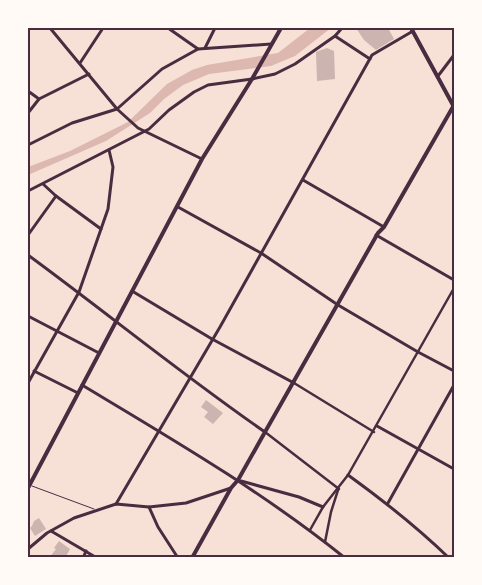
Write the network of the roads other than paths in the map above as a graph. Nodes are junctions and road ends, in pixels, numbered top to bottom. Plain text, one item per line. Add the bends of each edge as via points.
1 (50, 28) edge
2 (102, 28) edge
3 (168, 28) edge
4 (215, 28) edge
5 (281, 28) edge
6 (342, 28) edge
7 (412, 29) edge
8 (334, 36) junction
9 (271, 45) junction
10 (198, 49) junction
11 (204, 49) junction
12 (454, 56) edge
13 (371, 57) junction
14 (80, 63) junction
15 (89, 74) junction
16 (438, 76) junction
17 (252, 79) junction
18 (28, 91) edge
19 (39, 99) junction
20 (454, 106) edge
21 (117, 109) junction
22 (28, 113) edge
23 (143, 131) junction
24 (28, 145) edge
25 (109, 150) junction
26 (202, 159) junction
27 (303, 180) junction
28 (43, 184) junction
29 (28, 191) edge
30 (56, 196) junction
31 (178, 207) junction
32 (384, 227) junction
33 (101, 229) junction
34 (28, 235) edge
35 (376, 235) junction
36 (262, 253) junction
37 (28, 255) edge
38 (454, 280) edge
39 (454, 288) edge
40 (132, 291) junction
41 (79, 292) junction
42 (338, 305) junction
43 (28, 316) edge
44 (116, 322) junction
45 (56, 332) junction
46 (212, 339) junction
47 (418, 352) junction
48 (99, 353) junction
49 (34, 371) junction
50 (454, 371) edge
51 (189, 378) junction
52 (28, 382) edge
53 (294, 383) junction
54 (82, 385) junction
55 (454, 385) edge
56 (78, 393) junction
57 (377, 426) junction
58 (158, 431) junction
59 (266, 432) junction
60 (374, 432) junction
61 (418, 449) junction
62 (454, 469) edge
63 (348, 475) junction
64 (238, 480) junction
65 (28, 486) edge
66 (231, 488) junction
67 (339, 489) junction
68 (388, 503) junction
69 (116, 504) junction
70 (149, 507) junction
71 (324, 507) junction
72 (97, 511) junction
73 (331, 512) junction
74 (310, 530) junction
75 (51, 531) junction
76 (325, 542) junction
77 (28, 550) edge
78 (86, 551) junction
79 (446, 557) edge
80 (83, 558) edge
81 (98, 558) edge
82 (178, 558) edge
83 (192, 558) edge
84 (345, 558) edge

1 - 14 street
2 - 14 street
3 - 10 street
4 - 11 street
5 - 9 street
6 - 8 street
7 - 13 street
7 - 16 street
8 - 13 street
8 - 17 street via 296,64 275,74
9 - 11 street
9 - 17 street
10 - 11 street
10 - 21 street via 162,68
12 - 16 street
13 - 27 street
14 - 15 street
15 - 19 street
15 - 21 street
16 - 20 street
17 - 23 street via 208,85
17 - 26 street
18 - 19 street
19 - 22 street
20 - 32 street
21 - 23 street
21 - 24 street via 72,123
23 - 25 street
23 - 26 street
25 - 28 street
25 - 33 street via 112,177 108,209
26 - 31 street
27 - 32 street
27 - 36 street
28 - 29 street
28 - 30 street
30 - 33 street
30 - 34 street
31 - 36 street
31 - 40 street
32 - 35 street
33 - 41 street
35 - 38 street
35 - 42 street
36 - 42 street
36 - 46 street
37 - 41 street
39 - 47 street
40 - 44 street
40 - 46 street
41 - 44 street
41 - 45 street
42 - 47 street
42 - 53 street
43 - 45 street
44 - 48 street
44 - 51 street
45 - 48 street
45 - 49 street
46 - 51 street
46 - 53 street
47 - 50 street
47 - 57 street
48 - 54 street
49 - 52 street
49 - 56 street
51 - 58 street
51 - 59 street
53 - 59 street
53 - 60 street
54 - 56 street
54 - 58 street
55 - 61 street
56 - 65 street
57 - 60 street
57 - 61 street
58 - 64 street
58 - 69 street
59 - 64 street
59 - 67 street
60 - 63 street
61 - 62 street
61 - 68 street
63 - 67 street
63 - 68 street
64 - 66 street
64 - 71 street
64 - 74 street
65 - 72 lane
66 - 70 street via 186,503
66 - 83 street
67 - 71 street
67 - 73 street
68 - 79 street
69 - 70 street
69 - 72 street
70 - 82 street
71 - 73 street
71 - 74 street
72 - 75 street via 74,518
73 - 76 street
74 - 76 street
75 - 77 street
75 - 78 street
76 - 84 street
78 - 80 street
78 - 81 street

